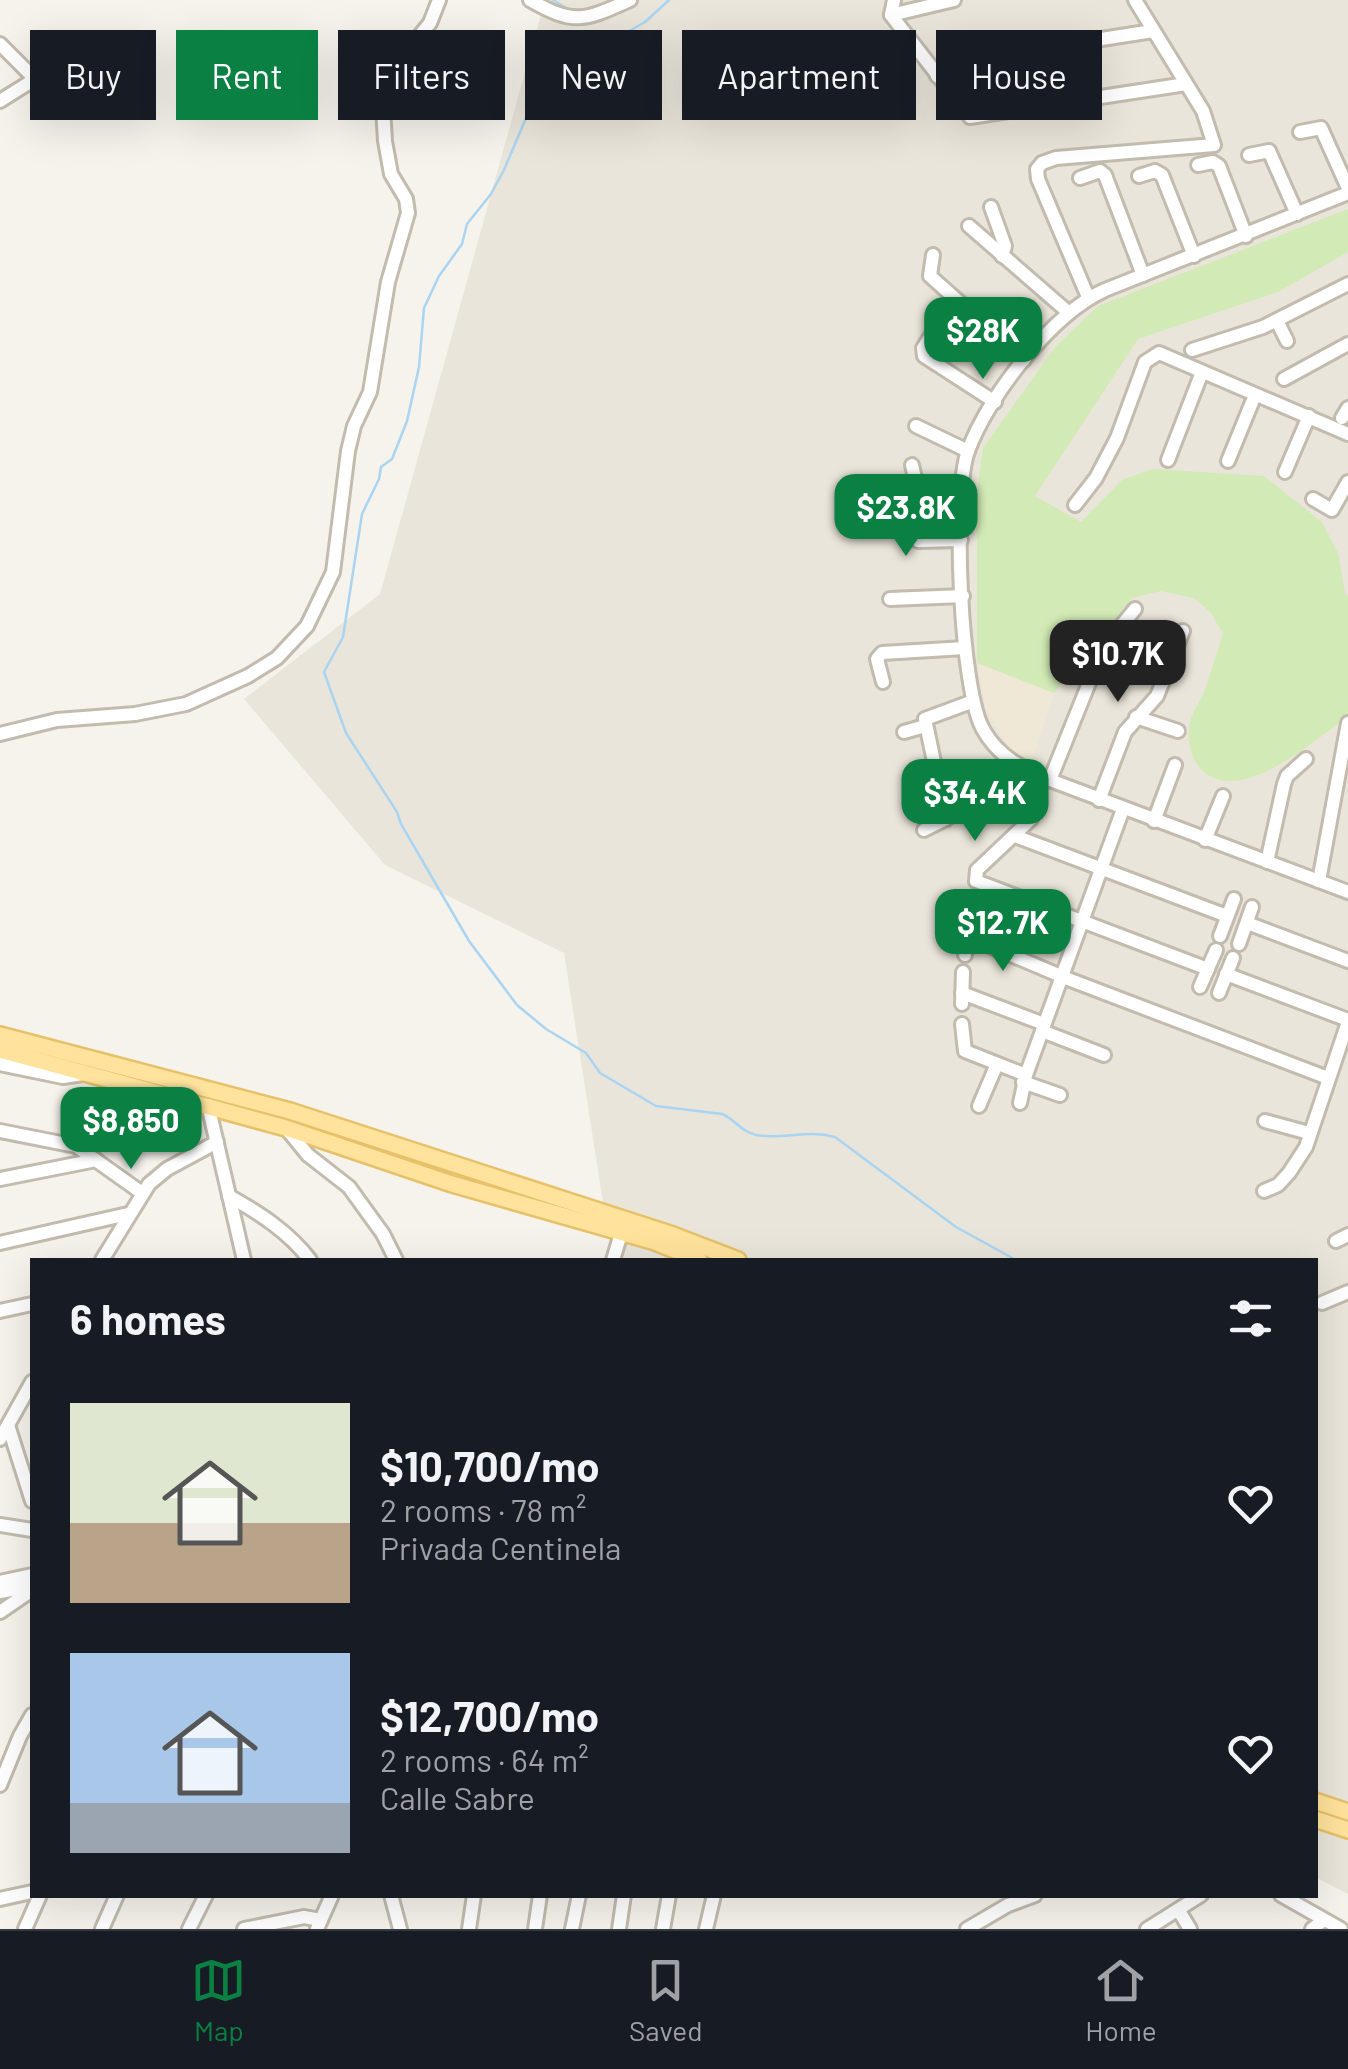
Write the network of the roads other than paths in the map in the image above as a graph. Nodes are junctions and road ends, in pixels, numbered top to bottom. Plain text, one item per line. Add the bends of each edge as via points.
1 (439, 0) edge
2 (530, 0) edge
3 (630, 0) edge
4 (894, 0) edge
5 (954, 0) edge
6 (1134, 0) edge
7 (891, 15) junction
8 (1153, 31) junction
9 (1102, 39) edge
10 (0, 44) edge
11 (936, 75) edge
12 (1186, 84) junction
13 (1102, 97) edge
14 (0, 101) edge
15 (1300, 132) dead end
16 (1249, 155) dead end
17 (1198, 164) dead end
18 (1139, 176) dead end
19 (1080, 178) dead end
20 (1348, 190) edge
21 (992, 207) dead end
22 (1296, 214) junction
23 (969, 226) dead end
24 (1246, 236) junction
25 (933, 255) dead end
26 (1002, 256) junction
27 (1194, 256) junction
28 (1144, 275) junction
29 (1348, 284) edge
30 (1088, 298) junction
31 (1068, 312) junction
32 (1277, 320) junction
33 (932, 334) dead end
34 (1286, 341) dead end
35 (1348, 344) edge
36 (1192, 350) dead end
37 (1024, 360) junction
38 (1202, 372) junction
39 (1284, 380) dead end
40 (1255, 394) junction
41 (995, 402) junction
42 (1309, 416) junction
43 (916, 426) dead end
44 (1348, 434) edge
45 (968, 451) junction
46 (1168, 460) dead end
47 (1228, 461) dead end
48 (912, 465) dead end
49 (1285, 472) dead end
50 (1348, 482) edge
51 (960, 486) junction
52 (1313, 499) dead end
53 (1075, 505) dead end
54 (912, 519) dead end
55 (961, 540) junction
56 (964, 596) junction
57 (890, 598) dead end
58 (1135, 609) dead end
59 (1183, 631) dead end
60 (965, 648) junction
61 (883, 682) dead end
62 (972, 702) junction
63 (1136, 716) junction
64 (925, 722) junction
65 (1348, 723) edge
66 (1178, 731) dead end
67 (904, 732) dead end
68 (0, 734) edge
69 (1306, 760) dead end
70 (1012, 762) junction
71 (1175, 765) dead end
72 (1050, 780) junction
73 (1223, 796) dead end
74 (1099, 800) junction
75 (1123, 809) junction
76 (946, 819) junction
77 (1031, 819) dead end
78 (1154, 821) junction
79 (924, 830) dead end
80 (1015, 836) junction
81 (1205, 840) junction
82 (1268, 862) junction
83 (1101, 869) junction
84 (1320, 881) junction
85 (1348, 892) edge
86 (1234, 900) dead end
87 (1252, 907) dead end
88 (1227, 916) junction
89 (967, 917) dead end
90 (1082, 921) junction
91 (1247, 923) junction
92 (966, 936) junction
93 (965, 955) dead end
94 (1348, 961) edge
95 (1208, 969) junction
96 (963, 972) dead end
97 (1226, 974) junction
98 (1062, 976) junction
99 (1200, 988) dead end
100 (1219, 993) dead end
101 (1348, 1021) edge
102 (962, 1024) dead end
103 (1043, 1028) junction
104 (0, 1034) edge
105 (0, 1050) edge
106 (1104, 1055) dead end
107 (0, 1064) edge
108 (997, 1064) junction
109 (83, 1074) junction
110 (1024, 1078) junction
111 (1328, 1078) junction
112 (1060, 1095) dead end
113 (1020, 1102) dead end
114 (208, 1106) junction
115 (979, 1106) dead end
116 (1265, 1121) dead end
117 (286, 1128) junction
118 (0, 1130) edge
119 (1310, 1133) junction
120 (316, 1138) junction
121 (217, 1142) junction
122 (308, 1155) junction
123 (96, 1160) junction
124 (0, 1178) edge
125 (1264, 1191) dead end
126 (142, 1193) junction
127 (229, 1196) junction
128 (128, 1214) junction
129 (623, 1226) junction
130 (0, 1243) edge
131 (103, 1258) edge
132 (244, 1258) edge
133 (308, 1258) edge
134 (395, 1258) edge
135 (614, 1258) edge
136 (694, 1258) edge
137 (731, 1258) edge
138 (1348, 1292) edge
139 (30, 1304) edge
140 (1322, 1304) dead end
141 (0, 1311) edge
142 (30, 1386) edge
143 (8, 1424) junction
144 (0, 1439) edge
145 (30, 1495) edge
146 (0, 1525) edge
147 (30, 1530) edge
148 (30, 1576) edge
149 (0, 1582) edge
150 (30, 1588) edge
151 (30, 1590) edge
152 (0, 1592) edge
153 (0, 1612) edge
154 (30, 1718) edge
155 (0, 1785) edge
156 (1318, 1802) edge
157 (1348, 1812) edge
158 (1318, 1820) edge
159 (1348, 1830) edge
160 (30, 1892) edge
161 (39, 1898) edge
162 (116, 1898) edge
163 (204, 1898) edge
164 (331, 1898) edge
165 (393, 1898) edge
166 (474, 1898) edge
167 (540, 1898) edge
168 (578, 1898) edge
169 (624, 1898) edge
170 (668, 1898) edge
171 (713, 1898) edge
172 (1026, 1898) edge
173 (1197, 1898) edge
174 (1286, 1898) edge
175 (0, 1899) edge
176 (1179, 1910) junction
177 (1324, 1920) junction
178 (318, 1926) edge
179 (24, 1929) edge
180 (102, 1929) edge
181 (189, 1929) edge
182 (244, 1929) edge
183 (400, 1929) edge
184 (469, 1929) edge
185 (535, 1929) edge
186 (572, 1929) edge
187 (619, 1929) edge
188 (663, 1929) edge
189 (706, 1929) edge
190 (966, 1929) edge
191 (1147, 1929) edge
192 (1190, 1929) edge
193 (1312, 1929) edge
194 (1341, 1929) edge

1 - 68 street via 382,92 391,174 408,213 388,282 370,392 348,450 332,572 307,626 278,658 186,704
2 - 3 street via 572,19
4 - 7 street
5 - 7 street
6 - 8 street
7 - 11 street
8 - 9 street
8 - 12 street
10 - 14 street via 35,78
12 - 13 street
12 - 30 street via 1214,145 1056,158 1037,169
15 - 20 street via 1320,128
16 - 22 street via 1268,151
17 - 24 street via 1219,166
18 - 27 street via 1162,175
19 - 28 street via 1105,175
20 - 22 street
21 - 26 street
22 - 24 street
23 - 26 street
24 - 27 street
25 - 37 street via 930,276
26 - 31 street
27 - 28 street
28 - 30 street
29 - 32 street
30 - 31 street
31 - 37 street
32 - 34 street
32 - 36 street
33 - 41 street via 924,356
35 - 39 street
37 - 41 street
38 - 40 street
38 - 46 street
38 - 53 street via 1158,353 1145,362 1112,448
40 - 42 street
40 - 47 street
41 - 45 street
42 - 44 street
42 - 49 street
43 - 45 street
45 - 51 street
48 - 51 street via 917,487
50 - 52 street via 1332,510
51 - 55 street
54 - 55 street via 915,540
55 - 56 street
56 - 57 street
56 - 60 street
58 - 72 street via 1103,648
59 - 63 street via 1162,686
60 - 61 street via 882,653 877,659
60 - 62 street
62 - 64 street
62 - 70 street via 982,730
63 - 66 street
63 - 74 street
64 - 67 street
64 - 76 street
65 - 84 street
69 - 82 street via 1284,784
70 - 72 street
70 - 76 street
71 - 78 street
72 - 74 street
73 - 81 street
74 - 75 street
75 - 78 street
75 - 83 street
76 - 79 street
77 - 80 street
78 - 81 street
80 - 83 street
80 - 90 street via 975,876 978,884
81 - 82 street
82 - 84 street
83 - 88 street
83 - 90 street
84 - 85 street
86 - 88 street
87 - 91 street
88 - 95 street
89 - 92 street
90 - 95 street
90 - 98 street
91 - 94 street
91 - 97 street
92 - 93 street
92 - 98 street
95 - 99 street
96 - 103 street via 962,999
97 - 100 street
97 - 101 street
98 - 103 street
98 - 111 street
101 - 111 street
102 - 108 street via 965,1050
103 - 106 street
103 - 110 street
104 - 129 main road via 290,1112
105 - 109 main road
107 - 109 street via 63,1078
108 - 110 street
108 - 115 street
109 - 114 main road
110 - 112 street
110 - 113 street
111 - 119 street
114 - 117 main road
114 - 121 street
116 - 119 street
117 - 120 main road
117 - 122 street
118 - 123 street via 76,1146
119 - 125 street via 1289,1173
120 - 122 street
120 - 129 main road via 452,1184
121 - 126 street via 167,1169
121 - 127 street
122 - 134 street via 349,1187
123 - 124 street
123 - 126 street
126 - 128 street
127 - 132 street
127 - 133 street
128 - 130 street
128 - 131 street
129 - 135 street
129 - 136 main road
129 - 137 main road
138 - 140 street
139 - 141 street
142 - 143 street
143 - 144 street
143 - 145 street
146 - 147 street
148 - 149 street
150 - 152 street
151 - 153 street
154 - 155 street
156 - 157 main road
158 - 159 main road
160 - 175 street
161 - 179 street
162 - 180 street
163 - 181 street
164 - 178 street
165 - 183 street
166 - 184 street
167 - 185 street
168 - 186 street
169 - 187 street
170 - 188 street
171 - 189 street
172 - 190 street
173 - 176 street
174 - 177 street
176 - 191 street
176 - 192 street
177 - 193 street
177 - 194 street
178 - 182 street via 304,1917

